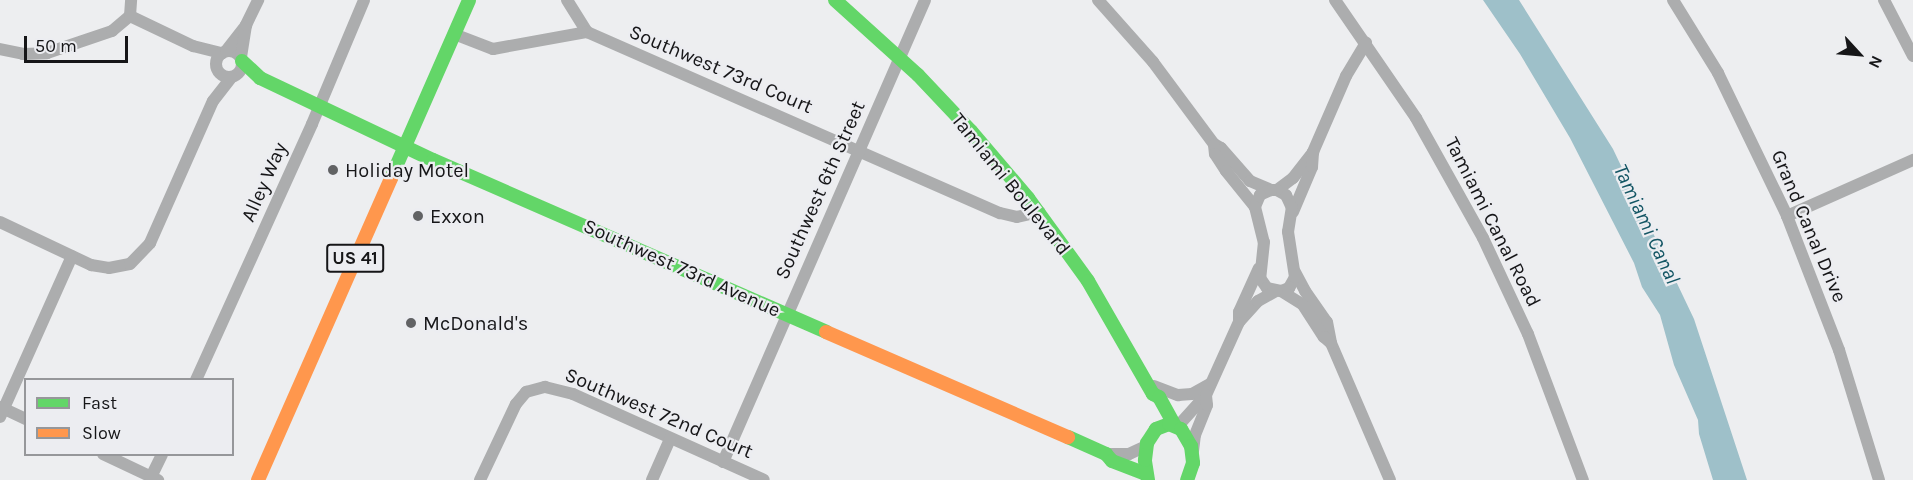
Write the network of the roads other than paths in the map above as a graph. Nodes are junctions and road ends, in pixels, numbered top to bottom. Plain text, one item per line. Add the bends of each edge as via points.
1 (131, 0) edge
2 (258, 0) edge
3 (364, 0) edge
4 (469, 0) edge
5 (567, 0) edge
6 (835, 0) edge
7 (925, 0) edge
8 (1098, 0) edge
9 (1335, 0) edge
10 (1673, 0) edge
11 (1884, 0) edge
12 (130, 16) junction
13 (1898, 24) junction
14 (246, 25) junction
15 (1913, 31) edge
16 (587, 32) junction
17 (454, 34) junction
18 (1366, 43) junction
19 (193, 46) junction
20 (0, 49) edge
21 (224, 52) junction
22 (900, 56) junction
23 (1913, 56) edge
24 (242, 59) junction
25 (218, 71) junction
26 (233, 77) junction
27 (260, 78) junction
28 (213, 101) junction
29 (318, 105) junction
30 (1214, 144) junction
31 (405, 146) junction
32 (858, 150) junction
33 (1313, 152) junction
34 (1913, 160) edge
35 (1274, 190) junction
36 (1255, 207) junction
37 (1039, 212) junction
38 (1292, 213) junction
39 (1786, 216) junction
40 (0, 222) edge
41 (72, 256) junction
42 (1262, 262) junction
43 (1296, 272) junction
44 (1279, 291) junction
45 (786, 314) junction
46 (1239, 322) junction
47 (1331, 343) junction
48 (197, 378) edge
49 (1150, 388) junction
50 (1209, 389) junction
51 (1, 411) edge
52 (24, 418) edge
53 (1176, 425) junction
54 (1153, 431) junction
55 (670, 439) junction
56 (1146, 446) junction
57 (1106, 454) junction
58 (106, 456) edge
59 (161, 456) edge
60 (1193, 457) junction
61 (723, 462) junction
62 (1147, 477) edge
63 (154, 479) edge
64 (258, 480) edge
65 (480, 480) edge
66 (652, 480) edge
67 (764, 480) edge
68 (1187, 480) edge
69 (1200, 480) edge
70 (1390, 480) edge
71 (1583, 480) edge
72 (1879, 480) edge

1 - 12 street
2 - 14 street
3 - 29 street, Alley Way
4 - 17 street, US 41
5 - 16 street
6 - 22 street, Tamiami Boulevard
7 - 22 street, Southwest 6th Street
8 - 30 street via 1153,62
9 - 18 street, Tamiami Canal Road
10 - 39 street, Grand Canal Drive via 1718,73
11 - 13 street
12 - 19 street
12 - 20 street via 112,31 47,52 23,54
13 - 15 street
13 - 23 street
14 - 21 street
14 - 24 street
16 - 17 street via 493,49
16 - 32 street, Southwest 73rd Court
17 - 31 street, US 41
18 - 33 street
18 - 71 street, Tamiami Canal Road via 1422,127 1483,238 1532,345
19 - 21 street
19 - 25 street
21 - 24 street via 235,52
21 - 25 street via 217,59
22 - 32 street, Southwest 6th Street
22 - 37 street, Tamiami Boulevard via 971,131
24 - 26 street via 242,70
24 - 27 street, Southwest 73rd Avenue
25 - 26 street
25 - 28 street
26 - 27 street, Southwest 73rd Avenue
26 - 28 street
27 - 29 street, Southwest 73rd Avenue
28 - 41 street via 144,252 130,264 100,267
29 - 31 street, Southwest 73rd Avenue
29 - 48 street, Alley Way
30 - 35 street via 1250,181
30 - 36 street via 1215,154 1226,171
31 - 45 street, Southwest 73rd Avenue
31 - 64 street, US 41
32 - 37 street, Southwest 73rd Court via 1000,213 1017,217
32 - 45 street, Southwest 6th Street
33 - 35 street via 1293,178
33 - 38 street via 1312,167
34 - 39 street
35 - 36 street via 1260,195
35 - 38 street via 1289,199
36 - 42 street via 1264,242
37 - 49 street, Tamiami Boulevard via 1088,281
38 - 43 street via 1288,238
39 - 72 street, Grand Canal Drive via 1839,350
40 - 41 street
41 - 51 street
42 - 44 street via 1262,283
42 - 46 street via 1239,312
43 - 44 street via 1292,285
43 - 47 street via 1324,315
44 - 46 street via 1258,301
44 - 47 street via 1306,309
45 - 57 street, Southwest 73rd Avenue
45 - 61 street, Southwest 6th Street
46 - 50 street
47 - 70 street
49 - 50 street via 1178,395
49 - 53 street, Tamiami Boulevard
49 - 54 street, Tamiami Boulevard
50 - 53 street
50 - 60 street via 1195,435
51 - 52 street
53 - 54 street via 1165,424
53 - 60 street, Tamiami Boulevard via 1189,439
54 - 56 street
55 - 61 street, Southwest 72nd Court
55 - 65 street, Southwest 72nd Court via 565,391 537,388 526,392 516,404
55 - 66 street
56 - 57 street, Southwest 73rd Avenue via 1129,454
56 - 62 street
57 - 62 street, Southwest 73rd Avenue via 1112,461
58 - 63 street
59 - 63 street
60 - 68 street
60 - 69 street
61 - 67 street, Southwest 72nd Court

